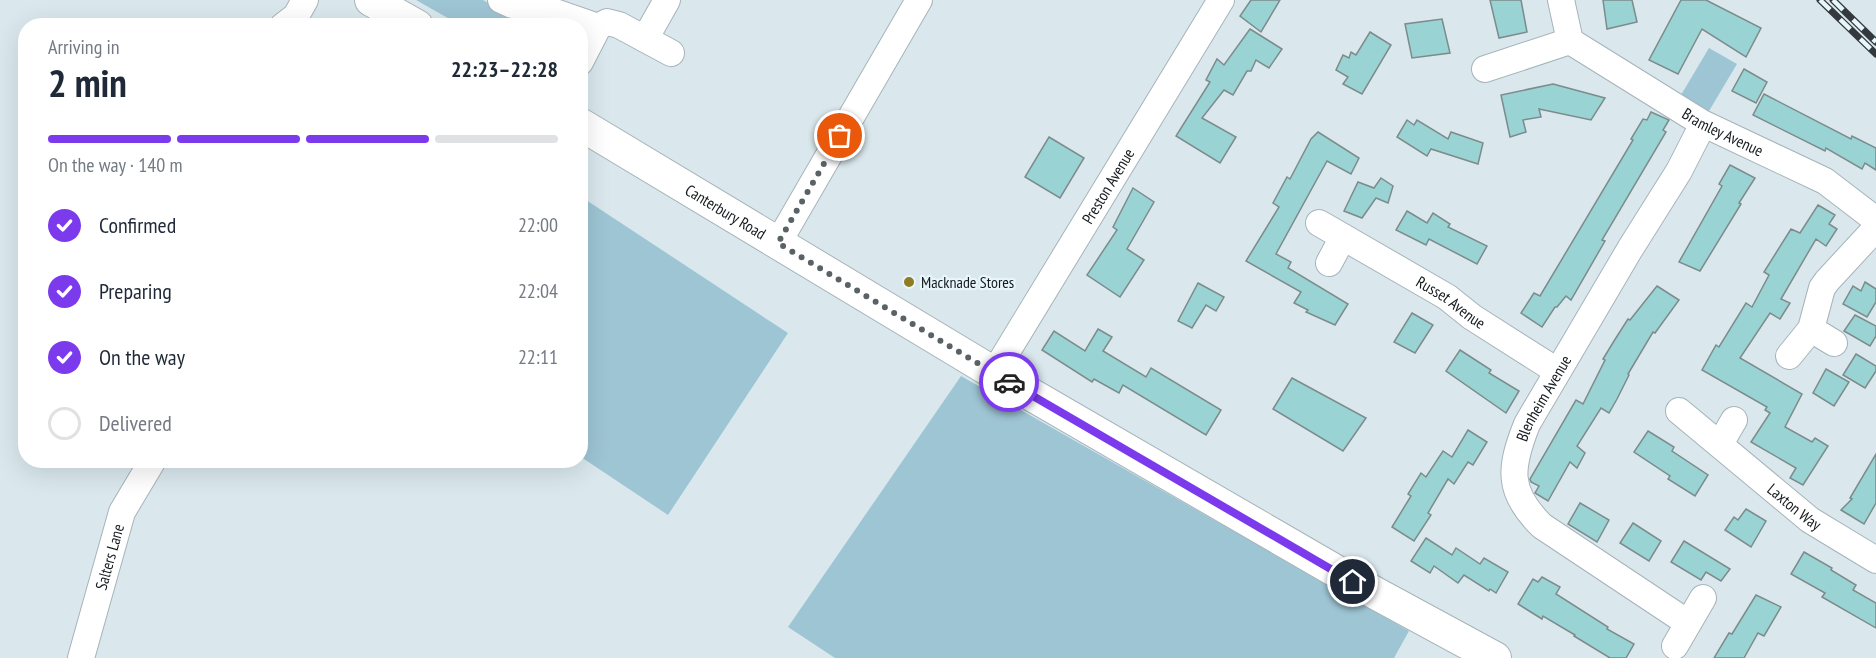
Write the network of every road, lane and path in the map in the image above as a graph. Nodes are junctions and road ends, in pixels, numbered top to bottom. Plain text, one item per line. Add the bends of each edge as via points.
1 (306, 0) edge
2 (371, 0) edge
3 (501, 0) edge
4 (667, 0) edge
5 (919, 0) edge
6 (1221, 0) edge
7 (1561, 0) edge
8 (293, 18) edge
9 (403, 18) edge
10 (572, 18) edge
11 (588, 24) edge
12 (598, 27) junction
13 (645, 39) junction
14 (1570, 41) junction
15 (588, 46) edge
16 (671, 53) dead end
17 (1485, 69) dead end
18 (1703, 123) junction
19 (588, 129) edge
20 (1876, 220) edge
21 (1319, 223) dead end
22 (1876, 228) edge
23 (1343, 237) junction
24 (778, 243) junction
25 (1329, 263) dead end
26 (1811, 329) junction
27 (1834, 343) dead end
28 (1789, 356) dead end
29 (1557, 371) junction
30 (994, 373) junction
31 (1679, 411) dead end
32 (1734, 420) dead end
33 (1720, 444) junction
34 (148, 468) edge
35 (1876, 560) edge
36 (1703, 598) dead end
37 (1688, 623) junction
38 (1676, 646) dead end
39 (81, 658) edge
40 (1494, 658) edge

1 - 8 street
2 - 9 main road
3 - 10 street
4 - 13 street
5 - 24 street
6 - 30 street, Preston Avenue
7 - 14 street
11 - 12 street
12 - 13 street via 607,22 619,25
12 - 15 street
13 - 16 street
14 - 17 street
14 - 18 street, Bramley Avenue
18 - 20 street, Bramley Avenue via 1825,182
18 - 29 street, Blenheim Avenue via 1679,171
19 - 24 main road, Canterbury Road
21 - 23 street, Russet Avenue
22 - 26 street via 1822,288
23 - 25 street
23 - 29 street, Russet Avenue via 1448,297
24 - 30 main road, Canterbury Road
26 - 27 street
26 - 28 street
29 - 37 street, Blenheim Avenue via 1517,448 1513,468 1518,494 1542,526
30 - 40 main road, Canterbury Road via 1353,582
31 - 33 street, Laxton Way
32 - 33 street
33 - 35 street, Laxton Way via 1810,520
34 - 39 street, Salters Lane via 122,512
36 - 37 street
37 - 38 street

